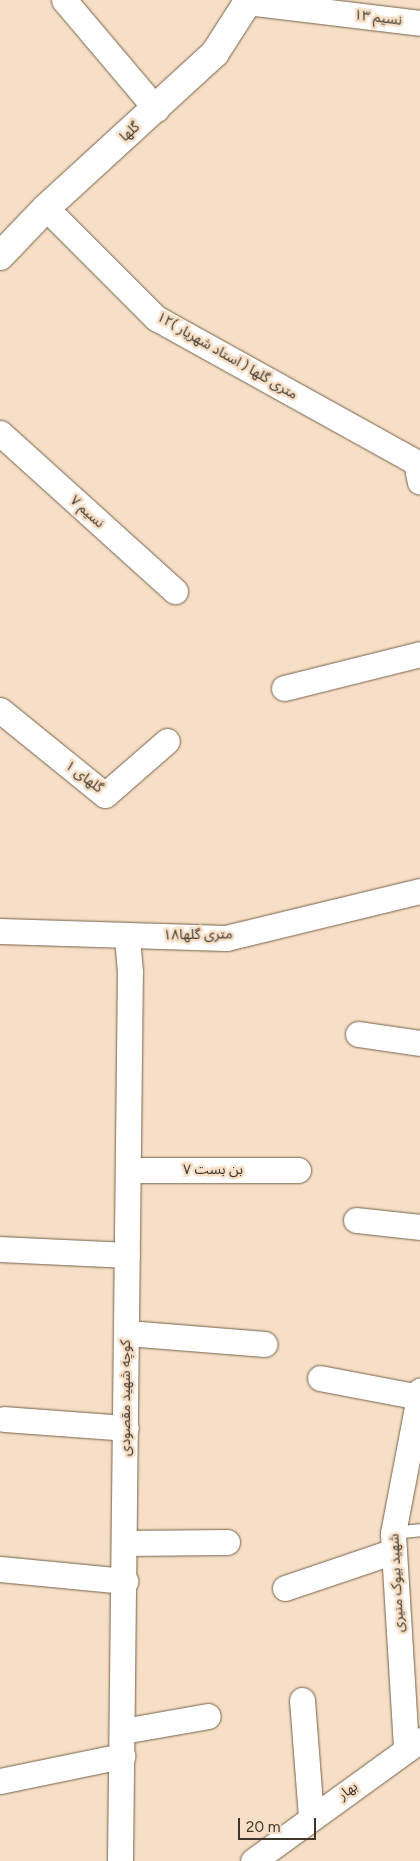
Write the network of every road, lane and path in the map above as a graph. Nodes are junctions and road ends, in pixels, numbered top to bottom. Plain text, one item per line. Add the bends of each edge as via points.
1 (64, 0) edge
2 (248, 1) edge
3 (420, 22) edge
4 (156, 109) junction
5 (46, 208) junction
6 (0, 256) edge
7 (0, 433) edge
8 (418, 469) edge
9 (175, 591) dead end
10 (420, 654) edge
11 (284, 688) dead end
12 (0, 710) edge
13 (167, 741) dead end
14 (420, 891) edge
15 (0, 931) edge
16 (127, 936) junction
17 (358, 1034) dead end
18 (420, 1043) edge
19 (128, 1170) junction
20 (298, 1170) dead end
21 (356, 1220) dead end
22 (420, 1227) edge
23 (0, 1249) edge
24 (127, 1255) junction
25 (127, 1333) junction
26 (265, 1344) dead end
27 (320, 1378) dead end
28 (420, 1395) edge
29 (4, 1419) dead end
30 (126, 1428) junction
31 (420, 1530) edge
32 (227, 1542) dead end
33 (393, 1542) junction
34 (126, 1543) junction
35 (0, 1569) edge
36 (125, 1582) junction
37 (285, 1588) dead end
38 (302, 1700) dead end
39 (208, 1716) dead end
40 (123, 1731) junction
41 (413, 1744) edge
42 (122, 1756) junction
43 (0, 1781) edge
44 (311, 1818) junction
45 (120, 1861) edge
46 (253, 1861) edge

1 - 4 street
2 - 3 street, نسیم ۱۳
2 - 4 street, گلها via 215,53
4 - 5 street, گلها
5 - 6 street, گلها
5 - 8 street, ۱۲متری گلها ( استاد شهریار ) via 156,318
7 - 9 street, نسیم ۷
10 - 11 street
12 - 13 street, گلهای ۱ via 105,795
14 - 16 street, ۱۸متری گلها via 226,938
15 - 16 street, ۱۸متری گلها
16 - 19 street, کوچه شهید مقصودی via 130,972
17 - 18 street
19 - 20 street, بن بست ۷
19 - 24 street, کوچه شهید مقصودی
21 - 22 street
23 - 24 street
24 - 25 street, کوچه شهید مقصودی
25 - 26 street
25 - 30 street, کوچه شهید مقصودی
27 - 28 street
28 - 33 street, شهید بیوک منیری
29 - 30 street
30 - 34 street, کوچه شهید مقصودی
31 - 33 lane
32 - 34 street
33 - 37 street
33 - 41 street, شهید بیوک منیری
34 - 36 street, کوچه شهید مقصودی
35 - 36 street
36 - 40 street, کوچه شهید مقصودی
38 - 44 street
39 - 40 street
40 - 42 street, کوچه شهید مقصودی
41 - 44 street, بهار
42 - 43 street
42 - 45 street, کوچه شهید مقصودی
44 - 46 street, بهار

